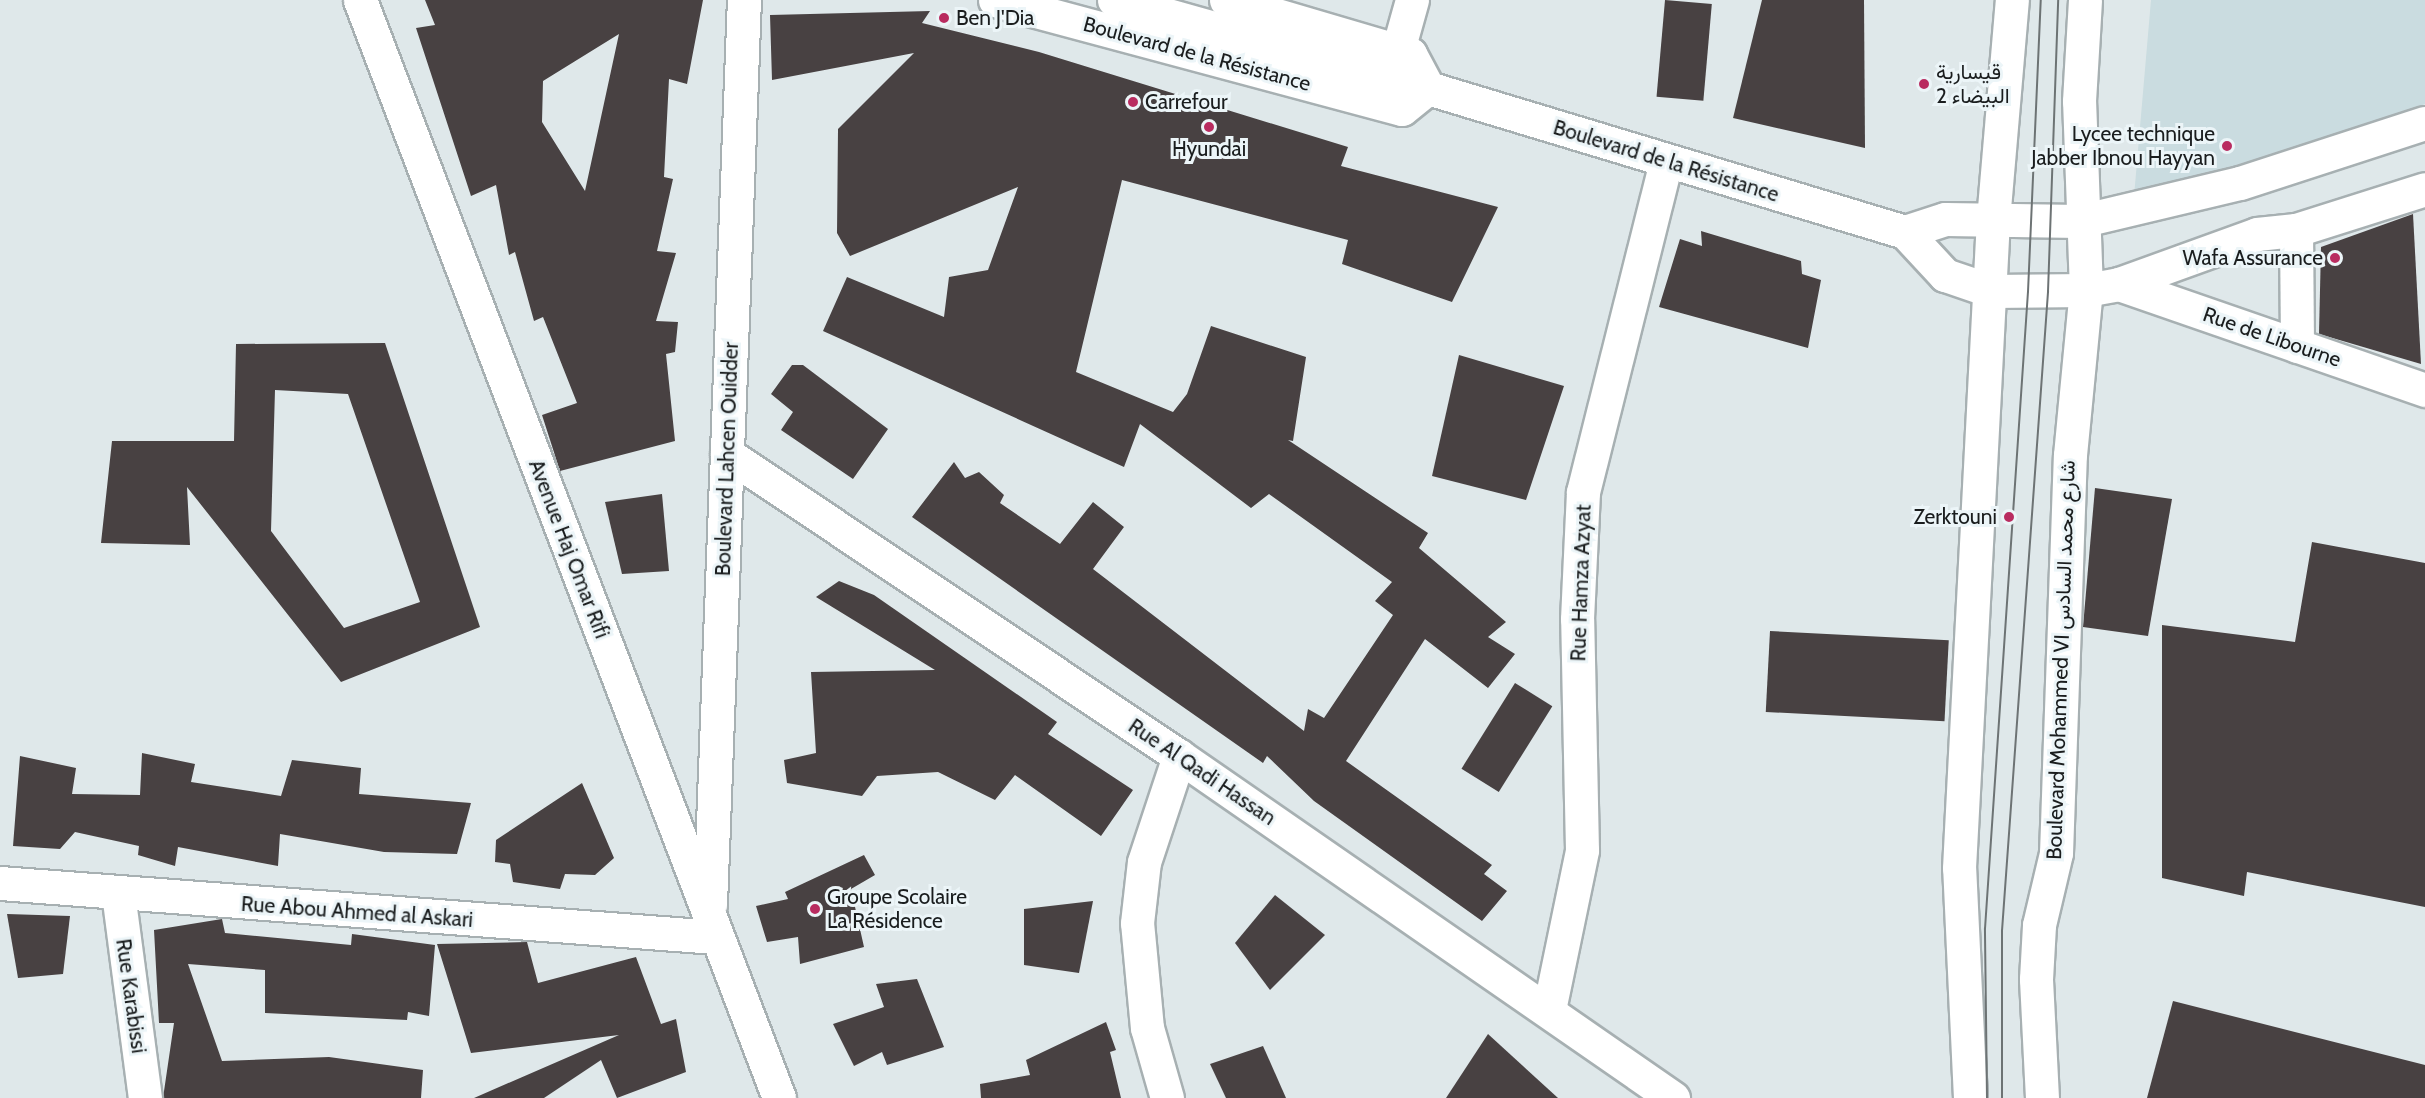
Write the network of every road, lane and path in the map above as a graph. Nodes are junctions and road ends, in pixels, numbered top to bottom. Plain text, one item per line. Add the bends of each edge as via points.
1 (360, 0) edge
2 (744, 0) edge
3 (995, 0) edge
4 (1114, 0) edge
5 (1226, 0) edge
6 (1412, 0) edge
7 (2012, 0) edge
8 (2085, 0) edge
9 (1398, 50) junction
10 (1428, 88) junction
11 (2425, 123) edge
12 (2425, 140) edge
13 (1666, 162) junction
14 (2425, 165) edge
15 (2240, 183) junction
16 (2425, 189) edge
17 (1993, 219) junction
18 (2080, 221) junction
19 (2296, 230) junction
20 (1905, 232) junction
21 (2258, 234) junction
22 (2119, 284) junction
23 (2086, 290) junction
24 (1992, 291) junction
25 (2297, 346) junction
26 (2425, 390) edge
27 (727, 454) junction
28 (1179, 756) junction
29 (0, 883) edge
30 (118, 893) junction
31 (712, 927) junction
32 (1549, 1010) junction
33 (145, 1098) edge
34 (779, 1098) edge
35 (1167, 1098) edge
36 (1673, 1098) edge
37 (1970, 1098) edge
38 (2042, 1098) edge

1 - 31 main road, Avenue Haj Omar Rifi
2 - 27 main road, Boulevard Lahcen Ouidder
3 - 10 main road, Boulevard de la Résistance via 1402,109
4 - 10 main road
5 - 9 main road
6 - 9 main road
7 - 17 main road
8 - 18 main road, Boulevard Mohammed VI شارع محمد السادس
9 - 10 main road via 1410,54
10 - 13 main road, Boulevard de la Résistance
11 - 15 main road
12 - 15 main road via 2313,177
13 - 20 main road, Boulevard de la Résistance
13 - 32 main road, Rue Hamza Azyat via 1583,492 1577,619 1582,850
14 - 21 main road via 2333,196
15 - 18 main road
16 - 19 main road
17 - 18 main road
17 - 20 main road via 1945,219
17 - 24 main road
18 - 23 main road, Boulevard Mohammed VI شارع محمد السادس
19 - 21 main road
19 - 25 main road
20 - 24 main road via 1945,275
21 - 22 main road
22 - 23 main road
22 - 25 main road, Rue de Libourne
23 - 24 main road
23 - 38 main road, Boulevard Mohammed VI شارع محمد السادس via 2070,454 2056,853 2039,925 2036,979
24 - 37 main road via 1959,868
25 - 26 main road, Rue de Libourne
27 - 28 main road, Rue Al Qadi Hassan
27 - 31 main road, Boulevard Lahcen Ouidder
28 - 32 main road, Rue Al Qadi Hassan
28 - 35 main road via 1144,862 1137,923 1147,1028
29 - 30 main road, Rue Abou Ahmed al Askari
30 - 31 main road, Rue Abou Ahmed al Askari
30 - 33 main road, Rue Karabissi
31 - 34 main road, Avenue Haj Omar Rifi
32 - 36 main road, Rue Al Qadi Hassan

